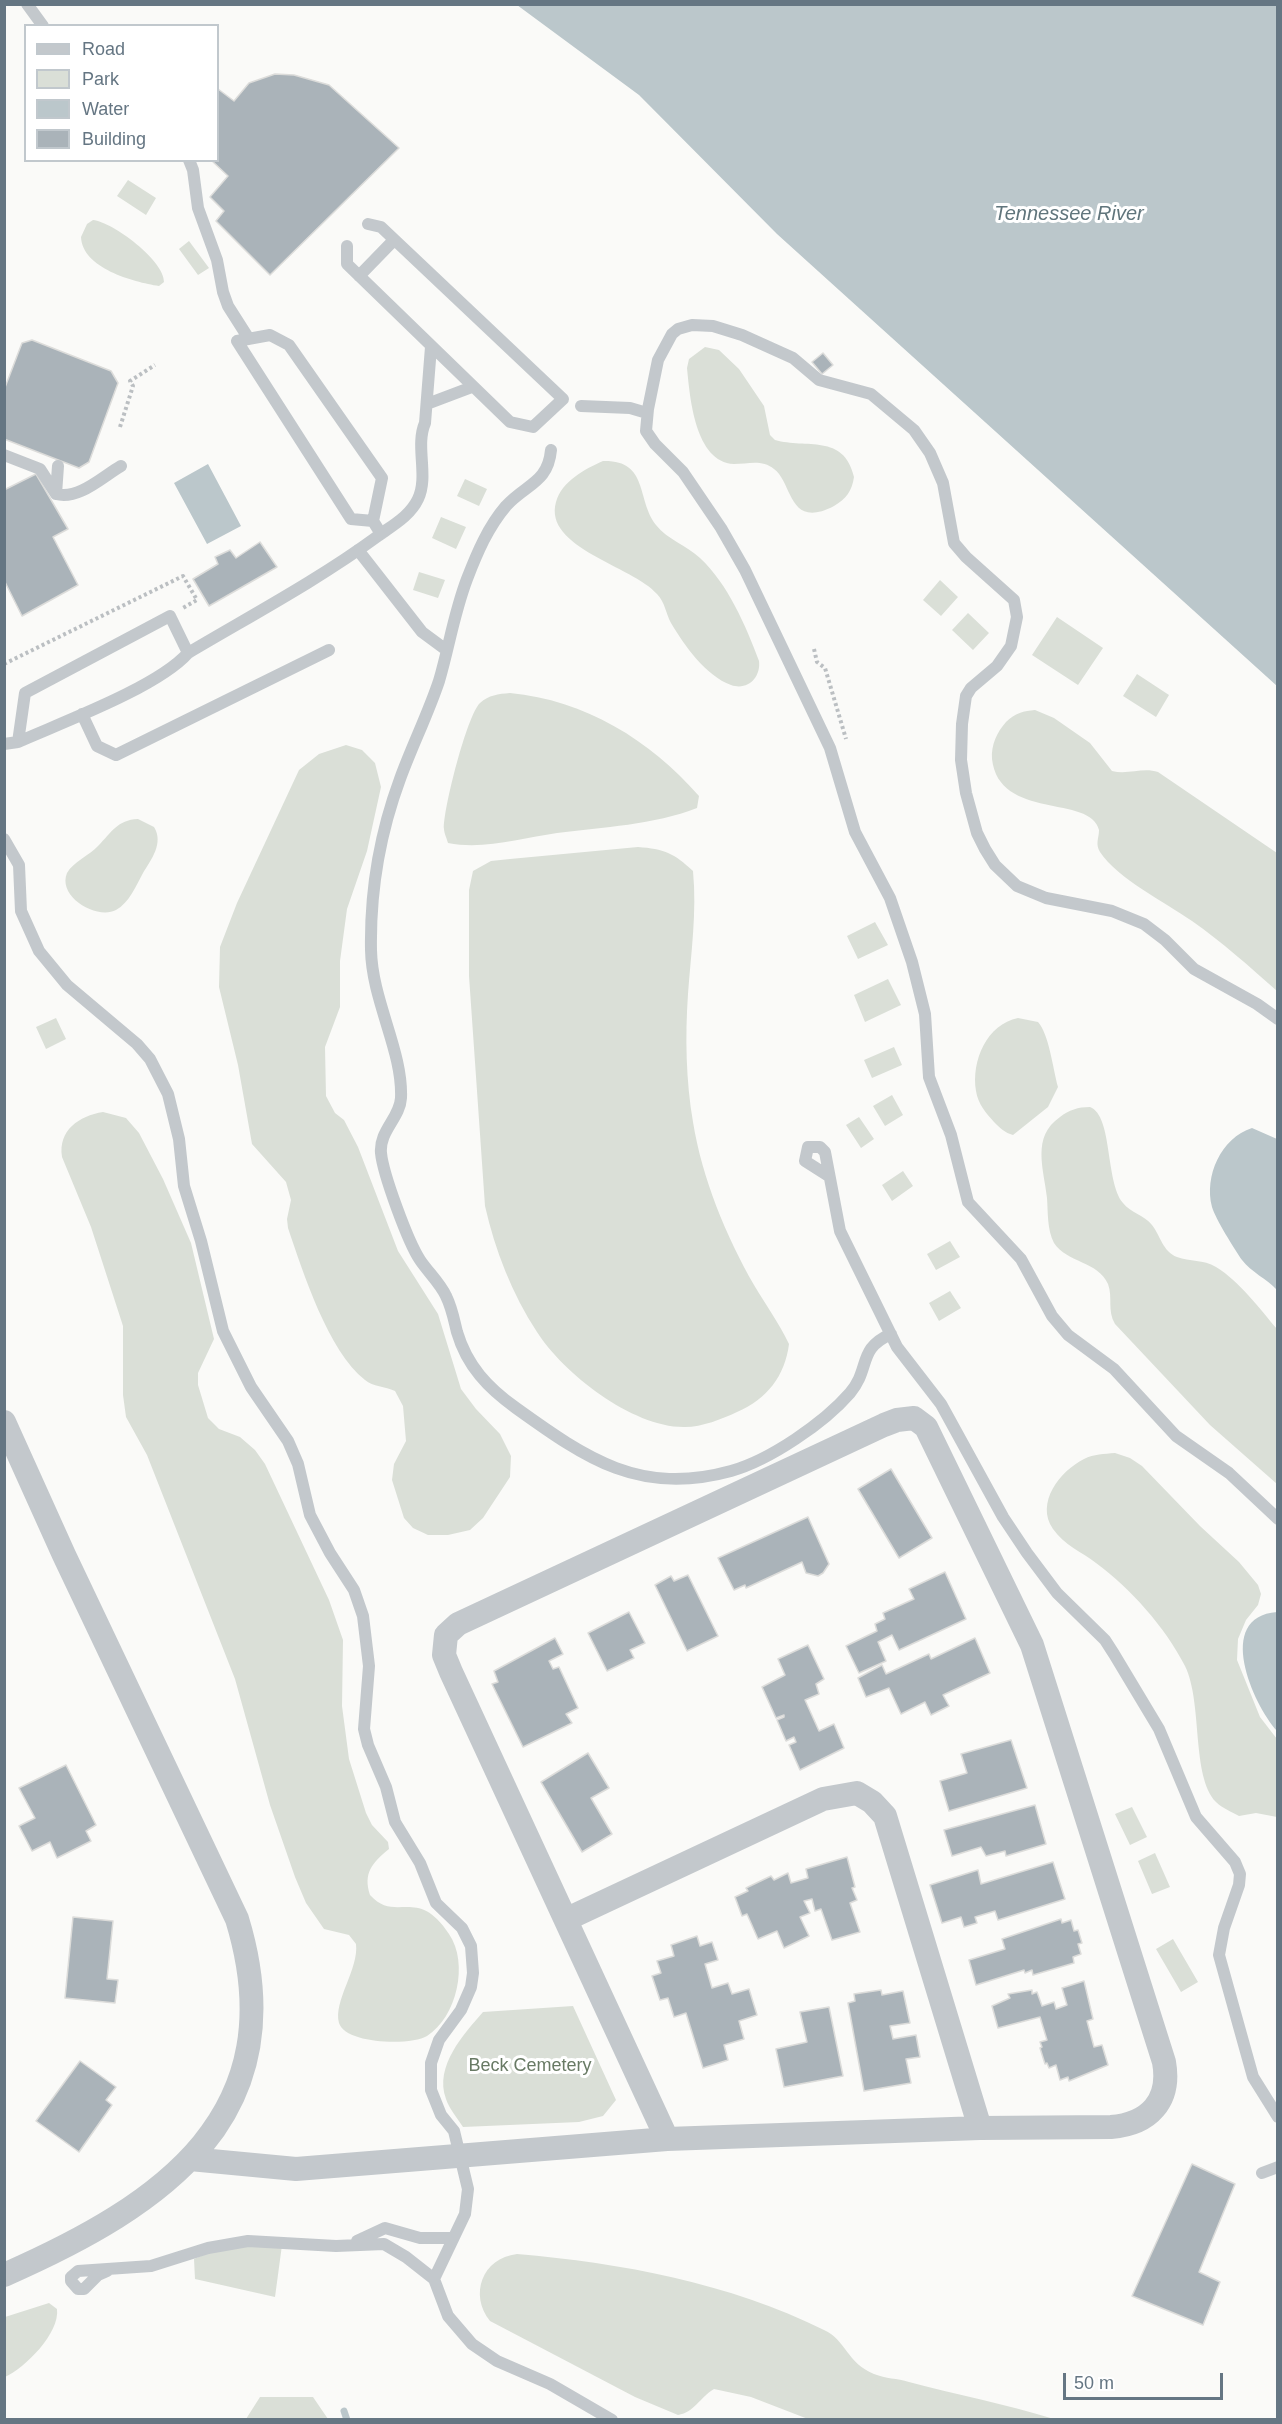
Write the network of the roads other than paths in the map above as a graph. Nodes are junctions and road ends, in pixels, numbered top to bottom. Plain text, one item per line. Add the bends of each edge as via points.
1 (27, 4) edge
2 (42, 24) edge
3 (190, 162) edge
4 (368, 224) dead end
5 (394, 240) junction
6 (347, 246) dead end
7 (358, 276) junction
8 (249, 339) junction
9 (431, 347) junction
10 (472, 387) junction
11 (427, 404) junction
12 (581, 406) dead end
13 (647, 413) junction
14 (551, 450) dead end
15 (4, 455) edge
16 (58, 466) dead end
17 (121, 466) dead end
18 (56, 494) junction
19 (373, 521) junction
20 (381, 534) junction
21 (358, 550) junction
22 (445, 649) junction
23 (329, 651) dead end
24 (188, 653) junction
25 (82, 714) junction
26 (18, 742) junction
27 (4, 744) edge
28 (4, 839) edge
29 (1278, 1019) edge
30 (827, 1175) dead end
31 (891, 1334) junction
32 (4, 1422) edge
33 (1278, 1519) edge
34 (567, 1919) junction
35 (1278, 2117) edge
36 (980, 2128) junction
37 (667, 2139) junction
38 (460, 2156) junction
39 (190, 2159) junction
40 (1278, 2168) edge
41 (1262, 2173) dead end
42 (453, 2238) junction
43 (351, 2245) junction
44 (107, 2271) dead end
45 (4, 2275) edge
46 (434, 2279) junction
47 (612, 2420) edge

1 - 2 lane
3 - 8 lane via 198,208 218,260 223,292
4 - 5 lane via 381,227
5 - 7 lane
5 - 10 lane via 563,399 533,427 510,422
6 - 7 lane via 347,264
7 - 9 lane
8 - 19 lane via 237,341 351,519
8 - 19 lane via 270,335 289,345 382,478
9 - 10 lane
9 - 11 lane
10 - 11 lane
11 - 20 lane via 419,498 397,523
12 - 13 lane via 630,408
13 - 29 lane via 666,341 678,329 702,325 734,332 793,358 819,380 871,394 906,421 937,468 947,496 954,543 1014,600 1017,617 1011,646 997,666 971,687 960,740 972,818 995,865 1017,886 1046,898 1112,911 1144,924 1194,969
13 - 33 lane via 646,431 650,438 692,485 745,570 830,748 855,832 890,898 912,962 926,1014 929,1077 951,1135 968,1202 1021,1259 1060,1327 1114,1369 1176,1436 1229,1473
14 - 22 lane via 550,464 543,476 506,507 485,538 464,586
15 - 18 lane via 40,469
16 - 18 lane
17 - 18 lane via 81,491 67,496
19 - 20 lane
20 - 21 lane
21 - 22 lane via 401,609
21 - 24 lane
22 - 31 lane via 438,684 383,833 371,951 375,990 396,1063 401,1096 399,1109 383,1136 381,1157 415,1251 445,1292 463,1348 475,1370 516,1408 609,1467 636,1476 688,1479 736,1470 755,1462 821,1419 852,1390 875,1341
23 - 25 lane via 116,755 97,746
24 - 25 lane via 177,666
24 - 26 lane via 170,616 25,693
25 - 26 lane
26 - 27 lane
28 - 38 lane via 19,865 21,911 39,951 67,985 137,1044 162,1082 173,1107 184,1186 223,1331 251,1387 288,1441 316,1528 359,1603 369,1666 364,1729 368,1745 386,1787 395,1822 420,1863 436,1903 462,1928 471,1946 471,1987 461,2010 434,2049 429,2076 436,2104 454,2131
30 - 31 lane via 840,1230
31 - 35 lane via 941,1404 1016,1538 1057,1593 1105,1640 1119,1661 1159,1729 1196,1818 1235,1862 1239,1885 1219,1955 1253,2077
32 - 39 street via 226,1893 246,1948 251,2013 244,2072 222,2122
34 - 36 street via 823,1799 857,1793 885,1816
34 - 36 street via 451,1672 444,1644 450,1629 884,1425 914,1418 926,1427 1032,1645 1167,2079 1153,2110 1126,2126
34 - 37 street
36 - 37 street
37 - 38 street
38 - 39 street via 296,2169
38 - 42 lane via 468,2181 467,2201
39 - 45 street via 139,2203 75,2244
40 - 41 lane
42 - 43 lane via 420,2238 385,2228
42 - 46 lane
43 - 44 lane via 248,2241 208,2248 159,2264
43 - 46 lane via 384,2244
46 - 47 lane via 448,2316 472,2344 497,2361 550,2384

